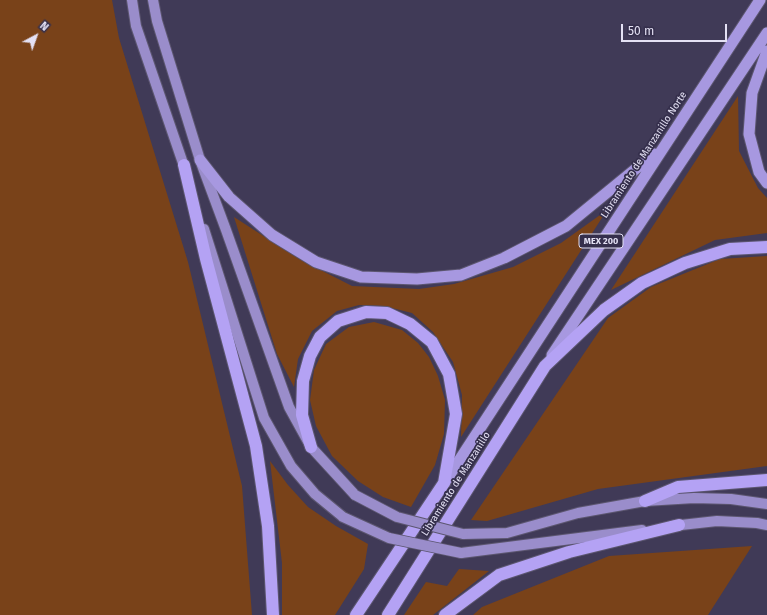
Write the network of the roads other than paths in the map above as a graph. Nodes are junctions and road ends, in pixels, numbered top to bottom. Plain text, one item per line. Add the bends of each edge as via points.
1 (132, 0) edge
2 (153, 0) edge
3 (760, 0) edge
4 (767, 33) edge
5 (767, 51) edge
6 (662, 148) junction
7 (200, 160) junction
8 (184, 165) junction
9 (767, 183) edge
10 (767, 247) edge
11 (546, 366) junction
12 (311, 447) junction
13 (767, 480) edge
14 (444, 483) junction
15 (646, 501) junction
16 (767, 504) edge
17 (678, 525) junction
18 (767, 525) edge
19 (273, 615) edge
20 (356, 615) edge
21 (388, 615) edge
22 (445, 615) edge

1 - 8 main road via 136,26
2 - 7 main road via 156,21
3 - 6 highway, Libramiento de Manzanillo Norte / MEX 200
4 - 11 highway, MEX 200
5 - 9 highway via 752,93 749,134 759,172
6 - 7 highway via 566,226 504,258 461,275 417,278 361,277 316,262 272,235 229,197
6 - 14 highway, Libramiento de Manzanillo Norte / MEX 200
7 - 12 main road via 289,407
8 - 17 main road, bridge via 264,418 291,466 315,494 343,517 389,538 461,553
8 - 19 highway via 206,259 256,446 268,526
10 - 11 highway, Libramiento de Manzanillo via 730,249 685,263 642,283 604,310
11 - 21 highway, Libramiento de Manzanillo
12 - 14 highway via 302,415 303,381 310,356 320,337 338,321 366,312 387,313 410,324 432,342 449,374 456,414
12 - 15 main road, bridge via 355,495 397,517 463,534 507,533 578,513
13 - 15 highway via 678,487
14 - 20 highway, Libramiento de Manzanillo
15 - 16 main road via 694,498
17 - 18 main road via 717,521
17 - 22 highway via 569,552 499,575

